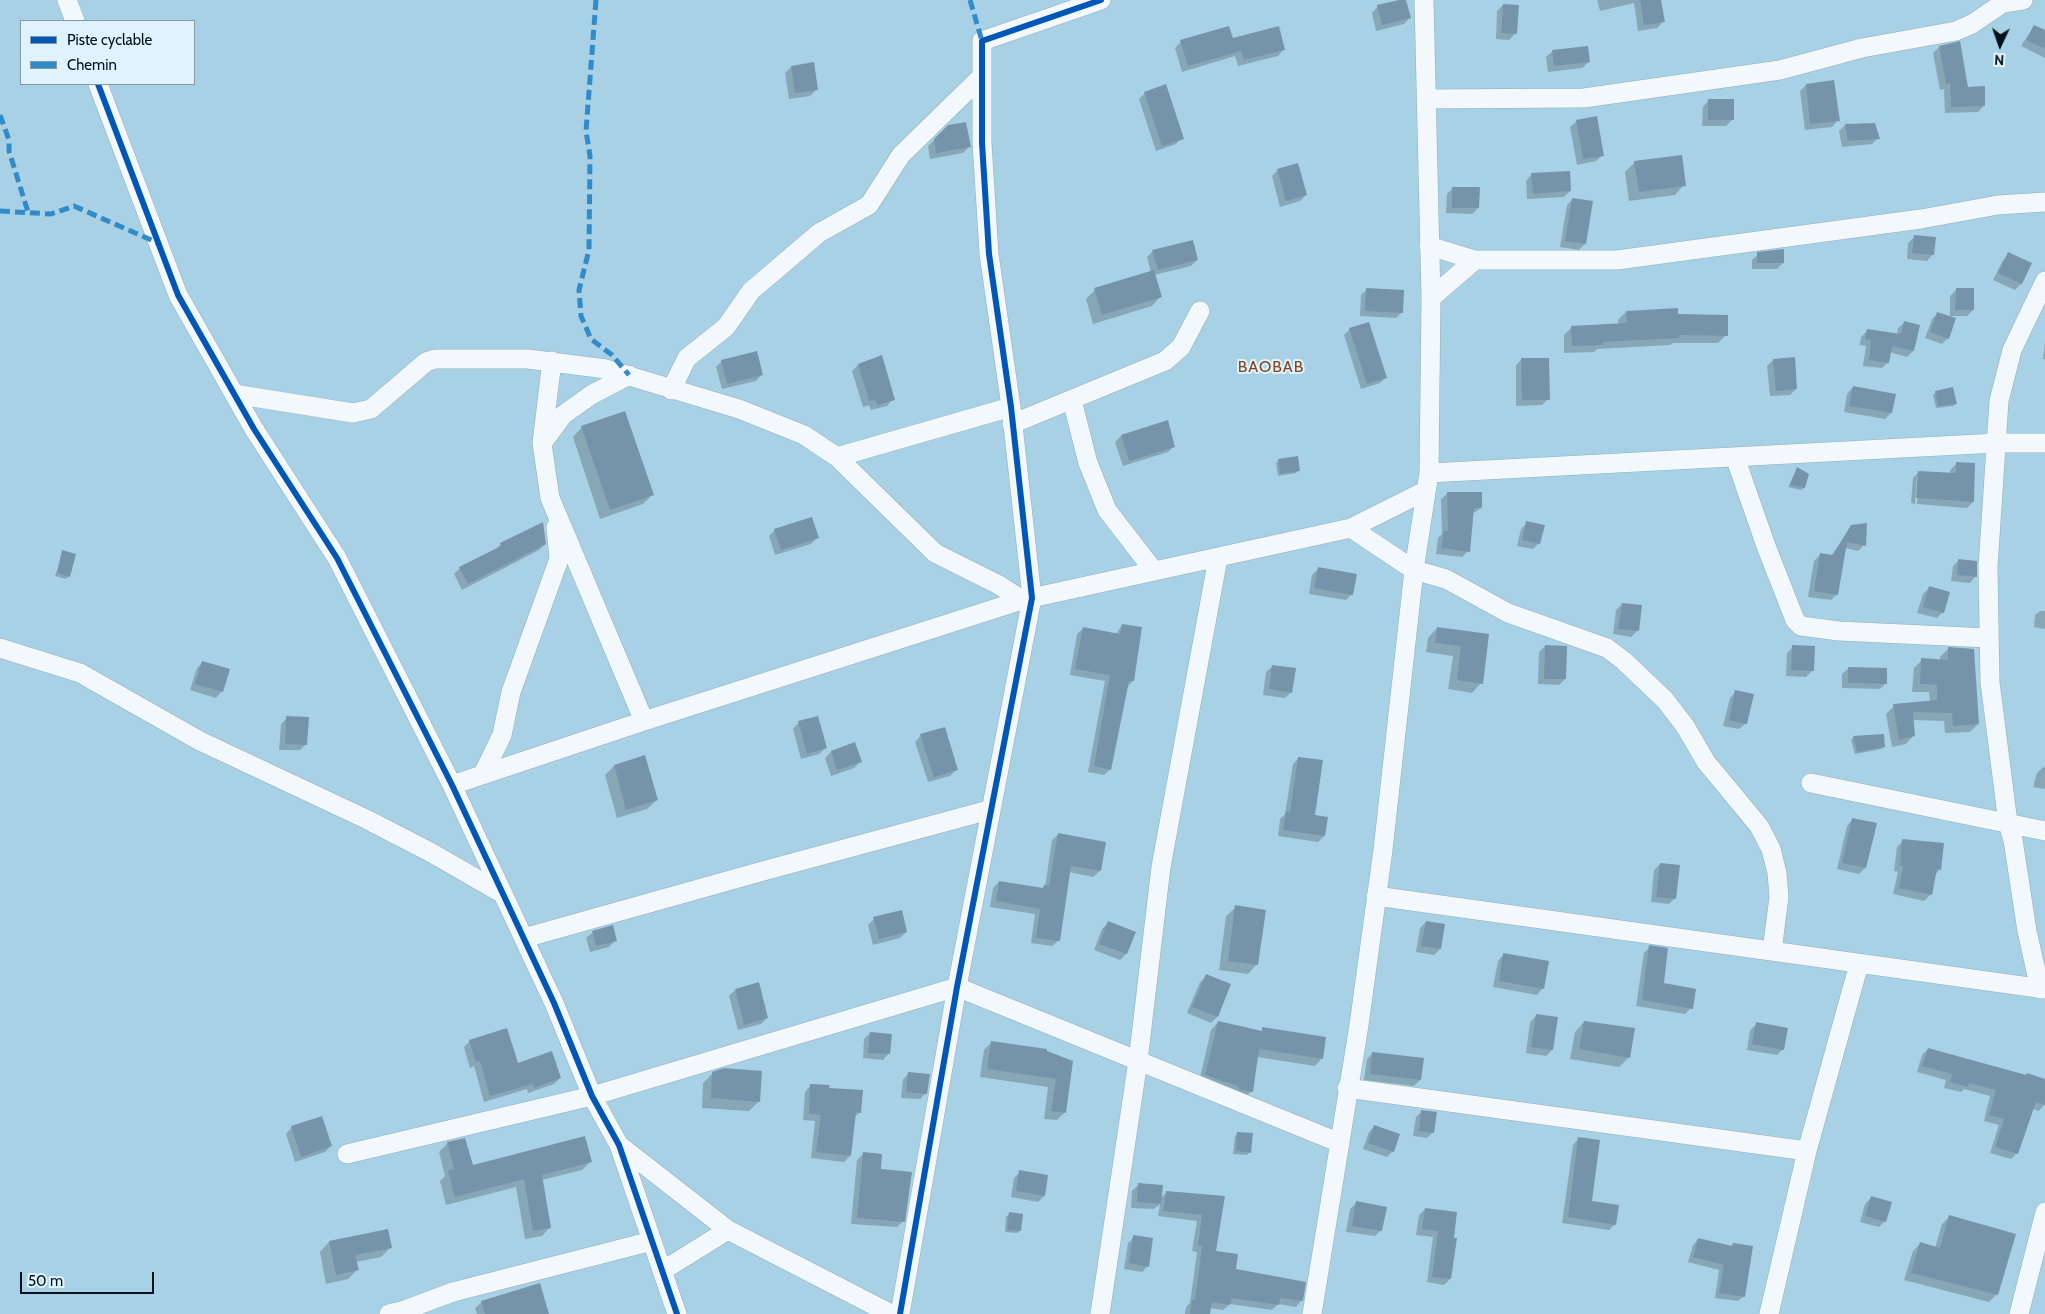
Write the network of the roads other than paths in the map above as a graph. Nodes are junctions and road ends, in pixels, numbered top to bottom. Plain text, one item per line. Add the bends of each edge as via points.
1 (67, 0) edge
2 (1101, 0) edge
3 (1424, 0) edge
4 (2024, 0) edge
5 (75, 20) edge
6 (982, 76) junction
7 (98, 85) edge
8 (1426, 100) junction
9 (2045, 202) edge
10 (1429, 246) junction
11 (1475, 260) junction
12 (2045, 281) edge
13 (1431, 298) junction
14 (1200, 311) dead end
15 (552, 361) junction
16 (629, 376) junction
17 (671, 390) junction
18 (234, 394) junction
19 (1072, 400) junction
20 (1011, 416) junction
21 (542, 443) junction
22 (1997, 443) junction
23 (2045, 443) edge
24 (837, 457) junction
25 (1735, 457) junction
26 (1427, 482) junction
27 (555, 511) junction
28 (1351, 528) junction
29 (1218, 558) junction
30 (1414, 570) junction
31 (1154, 571) junction
32 (1027, 599) junction
33 (1988, 638) junction
34 (0, 648) edge
35 (644, 721) junction
36 (483, 774) junction
37 (1811, 783) dead end
38 (452, 784) junction
39 (989, 810) junction
40 (2008, 823) junction
41 (2045, 831) edge
42 (503, 894) junction
43 (1376, 896) junction
44 (524, 938) junction
45 (1772, 951) junction
46 (1859, 964) junction
47 (957, 987) junction
48 (2042, 989) edge
49 (1138, 1061) junction
50 (1347, 1088) junction
51 (592, 1096) junction
52 (1340, 1143) junction
53 (619, 1145) junction
54 (1807, 1151) junction
55 (347, 1154) dead end
56 (2045, 1212) edge
57 (728, 1230) junction
58 (652, 1241) junction
59 (662, 1271) junction
60 (2036, 1282) edge
61 (389, 1314) edge
62 (677, 1314) edge
63 (891, 1314) edge
64 (900, 1314) edge
65 (1100, 1314) edge
66 (1312, 1314) edge
67 (1769, 1314) edge
68 (2019, 1314) edge

1 - 5 street
2 - 6 street via 982,41
3 - 8 street
4 - 8 street via 2003,3 1956,31 1862,48 1780,70 1584,98
6 - 17 street via 901,155 869,205 819,233 751,291 726,326 687,358
6 - 20 street via 989,254
7 - 18 street via 178,295
8 - 10 street
9 - 11 street via 1998,205 1921,219 1617,260
10 - 11 street
10 - 13 street
11 - 13 street
12 - 22 street via 2012,350 1999,402
13 - 26 street
14 - 19 street via 1181,347 1165,361
15 - 16 street
15 - 18 street via 435,359 426,362 371,409 353,413
15 - 21 street
16 - 17 street
16 - 21 street via 591,394 563,415
17 - 24 street via 739,409 804,435
18 - 38 street via 337,558
19 - 20 street
19 - 31 street via 1088,463 1106,510
20 - 24 street
20 - 32 street
21 - 27 street via 544,467
22 - 23 street
22 - 25 street
22 - 33 street via 1991,496
24 - 32 street via 935,553
25 - 26 street
25 - 33 street via 1782,587 1795,620 1801,626 1839,631
26 - 28 street
26 - 30 street
27 - 35 street
27 - 36 street via 559,559 511,692 502,735
28 - 29 street
28 - 30 street
29 - 31 street
29 - 49 street via 1161,867
30 - 43 street
30 - 45 street via 1446,578 1508,613 1607,648 1665,700 1706,762 1759,826 1771,849 1779,897
31 - 32 street
32 - 35 street
32 - 39 street
33 - 40 street via 1990,682
34 - 42 street via 80,673 200,741 366,819
35 - 36 street
36 - 38 street
37 - 40 street
38 - 42 street
39 - 44 street
39 - 47 street
40 - 41 street
40 - 48 street via 2027,931
42 - 44 street
43 - 45 street
43 - 50 street
44 - 51 street
45 - 46 street
46 - 48 street
46 - 54 street
47 - 49 street
47 - 51 street
47 - 64 street
49 - 52 street
49 - 65 street
50 - 52 street
50 - 54 street
51 - 53 street
51 - 55 street
52 - 66 street
53 - 57 street
53 - 58 street
54 - 67 street
56 - 60 street
57 - 59 street
57 - 63 street
58 - 59 street
58 - 61 street via 453,1292
59 - 62 street
60 - 68 street

